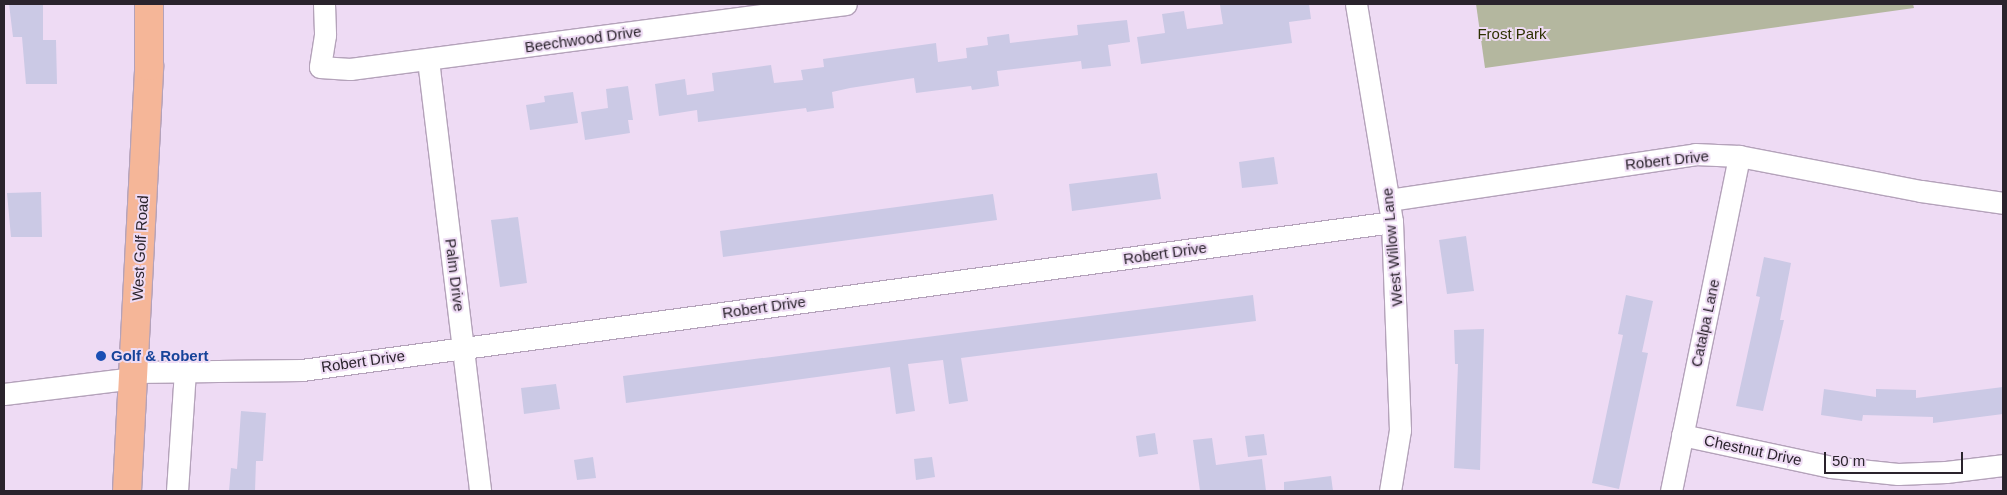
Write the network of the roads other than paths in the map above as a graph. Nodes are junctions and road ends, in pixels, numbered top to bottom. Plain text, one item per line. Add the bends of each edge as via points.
1 (149, 4) edge
2 (324, 4) edge
3 (846, 4) edge
4 (1356, 4) edge
5 (428, 60) junction
6 (1739, 156) junction
7 (1389, 200) junction
8 (2003, 203) edge
9 (1392, 222) junction
10 (464, 348) junction
11 (184, 372) junction
12 (134, 375) junction
13 (4, 394) edge
14 (1682, 435) junction
15 (2003, 464) edge
16 (127, 491) edge
17 (177, 491) edge
18 (480, 491) edge
19 (1390, 491) edge
20 (1671, 491) edge

1 - 12 main road, West Golf Road
2 - 5 street, Beechwood Drive via 325,35 320,67 350,69
3 - 5 street, Beechwood Drive
4 - 7 street, West Willow Lane
5 - 10 street, Palm Drive
6 - 7 street, Robert Drive via 1695,154
6 - 8 street, Robert Drive via 1921,191
6 - 14 street, Catalpa Lane
7 - 9 street, West Willow Lane
9 - 10 street, Robert Drive
9 - 19 street, West Willow Lane via 1400,430
10 - 11 street, Robert Drive via 302,370
10 - 18 street, Palm Drive
11 - 12 street, Robert Drive
11 - 17 street
12 - 13 street, Robert Drive
12 - 16 main road, West Golf Road
14 - 15 street, Chestnut Drive via 1831,467 1898,474 1946,472
14 - 20 street, Catalpa Lane

